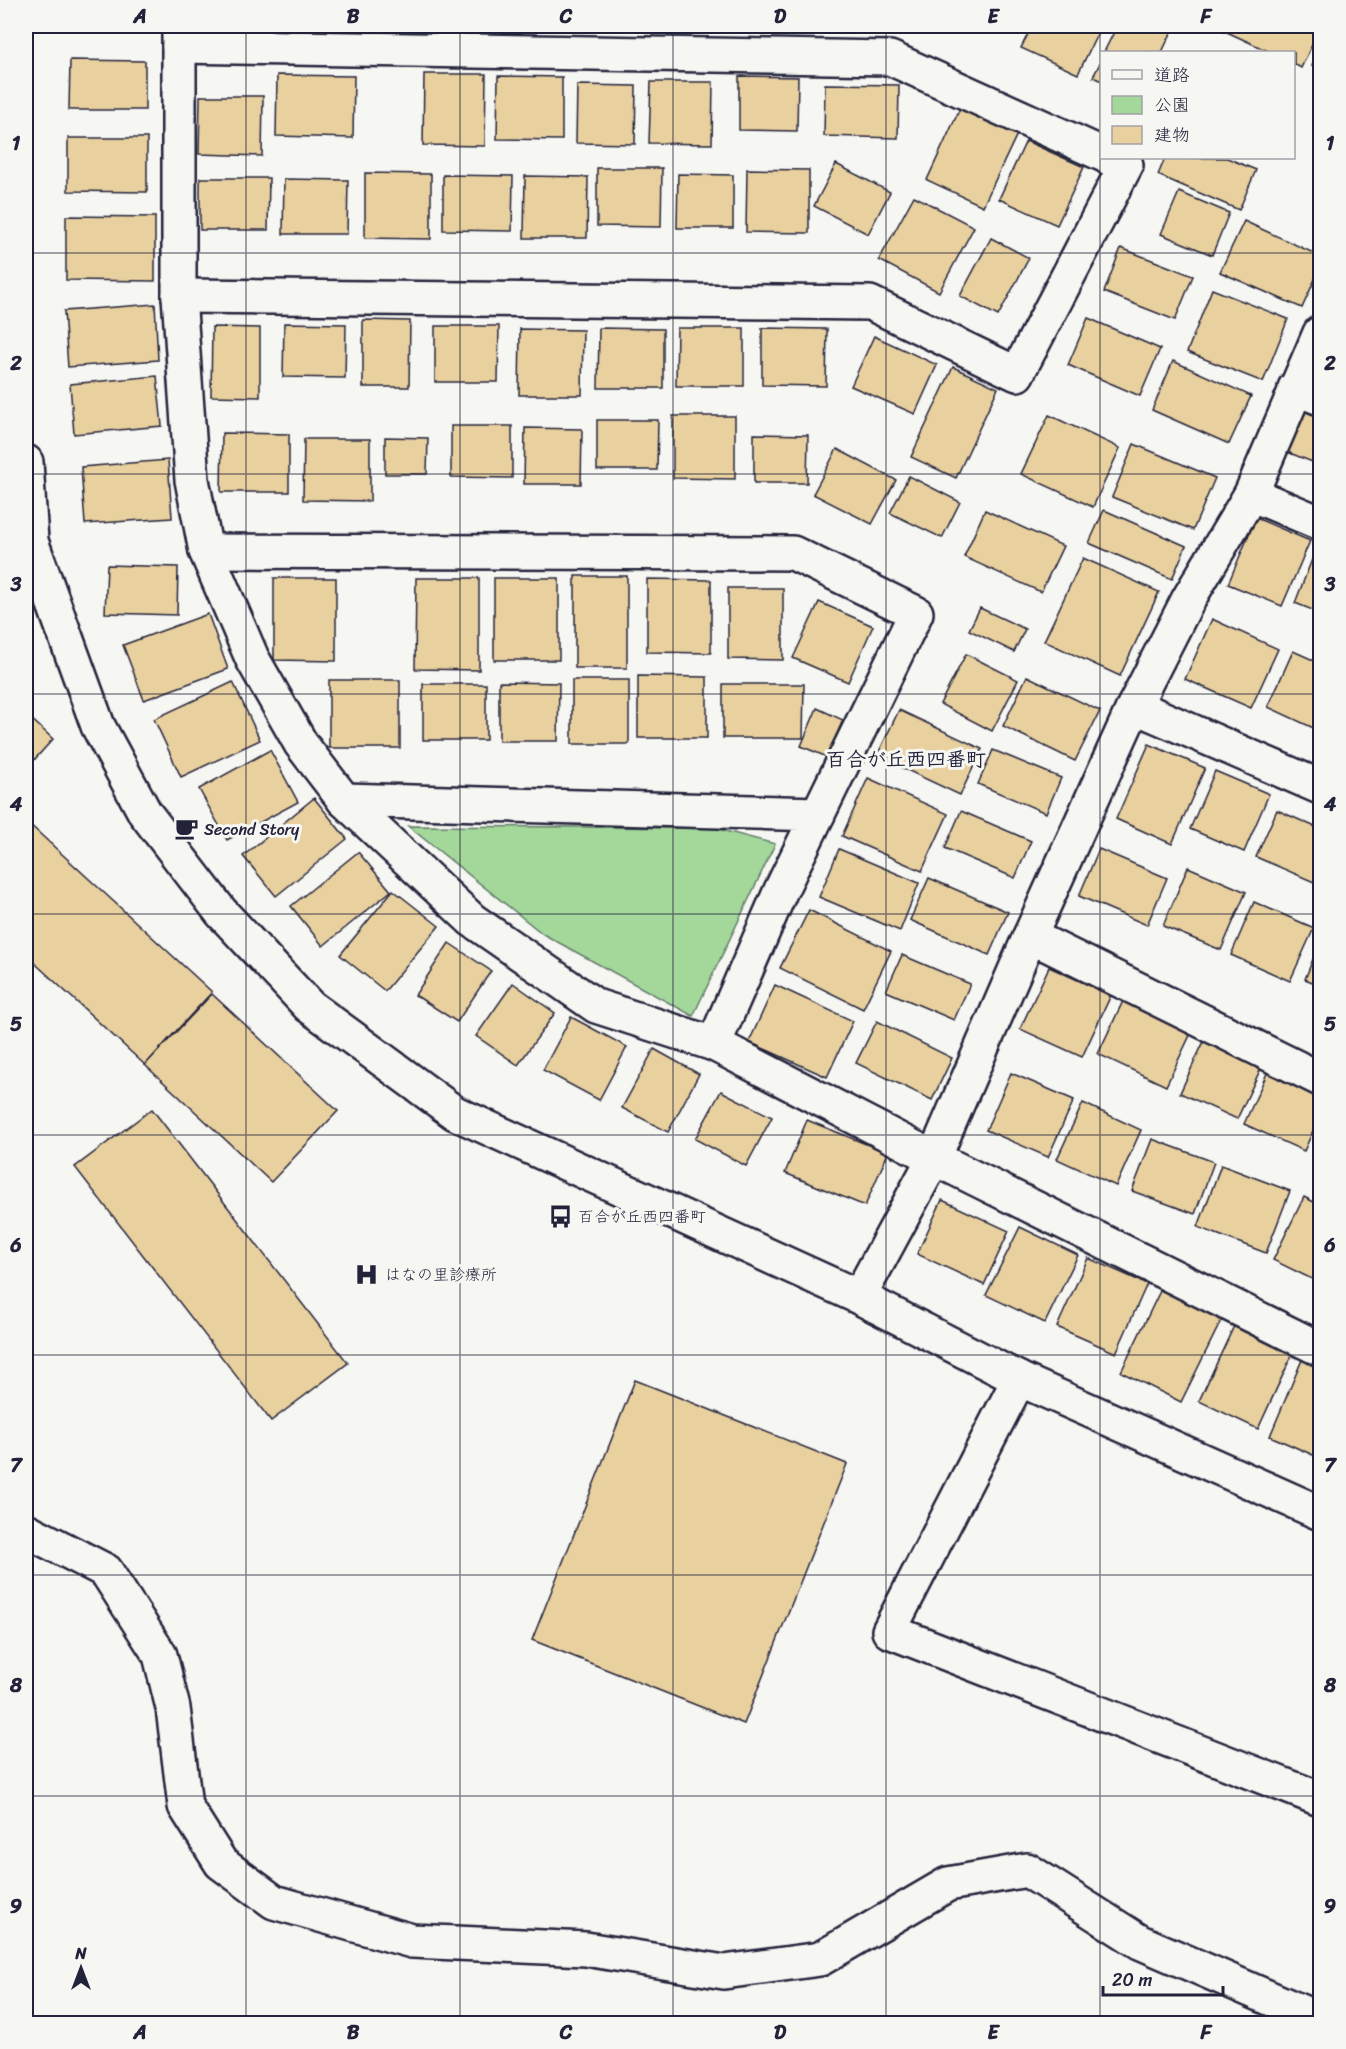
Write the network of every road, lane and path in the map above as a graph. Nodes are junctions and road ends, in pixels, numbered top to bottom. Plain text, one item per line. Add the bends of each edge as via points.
1 (179, 36) edge
2 (1100, 154) edge
3 (1111, 159) edge
4 (179, 296) junction
5 (1320, 333) edge
6 (1308, 393) edge
7 (26, 462) edge
8 (1251, 494) junction
9 (1320, 523) edge
10 (28, 541) edge
11 (206, 551) junction
12 (1134, 706) junction
13 (1320, 787) edge
14 (344, 800) junction
15 (818, 814) junction
16 (1030, 936) junction
17 (714, 1044) junction
18 (1320, 1079) edge
19 (934, 1158) junction
20 (859, 1297) junction
21 (1320, 1349) edge
22 (1019, 1379) junction
23 (1320, 1513) edge
24 (26, 1530) edge
25 (1320, 1799) edge
26 (1320, 2020) edge

1 - 2 street via 890,58
1 - 4 street
3 - 4 street via 1126,165 1017,374 870,303
4 - 11 street via 192,480
5 - 6 street
6 - 8 street
7 - 10 street
8 - 9 street
8 - 12 street via 1188,600
10 - 20 street via 98,726 145,813 221,912 309,1006 456,1113
11 - 14 street via 252,658 301,744
11 - 15 street via 793,553 916,613
12 - 13 street
12 - 16 street
14 - 15 street
14 - 17 street via 472,920 596,1006
15 - 17 street
16 - 18 street
16 - 19 street
17 - 19 street
19 - 20 street
19 - 21 street
20 - 22 street
22 - 23 street
22 - 25 street via 889,1631
24 - 26 street via 106,1571 160,1655 173,1708 185,1806 221,1863 274,1902 412,1941 586,1949 724,1972 820,1959 948,1884 1027,1870 1140,1942

